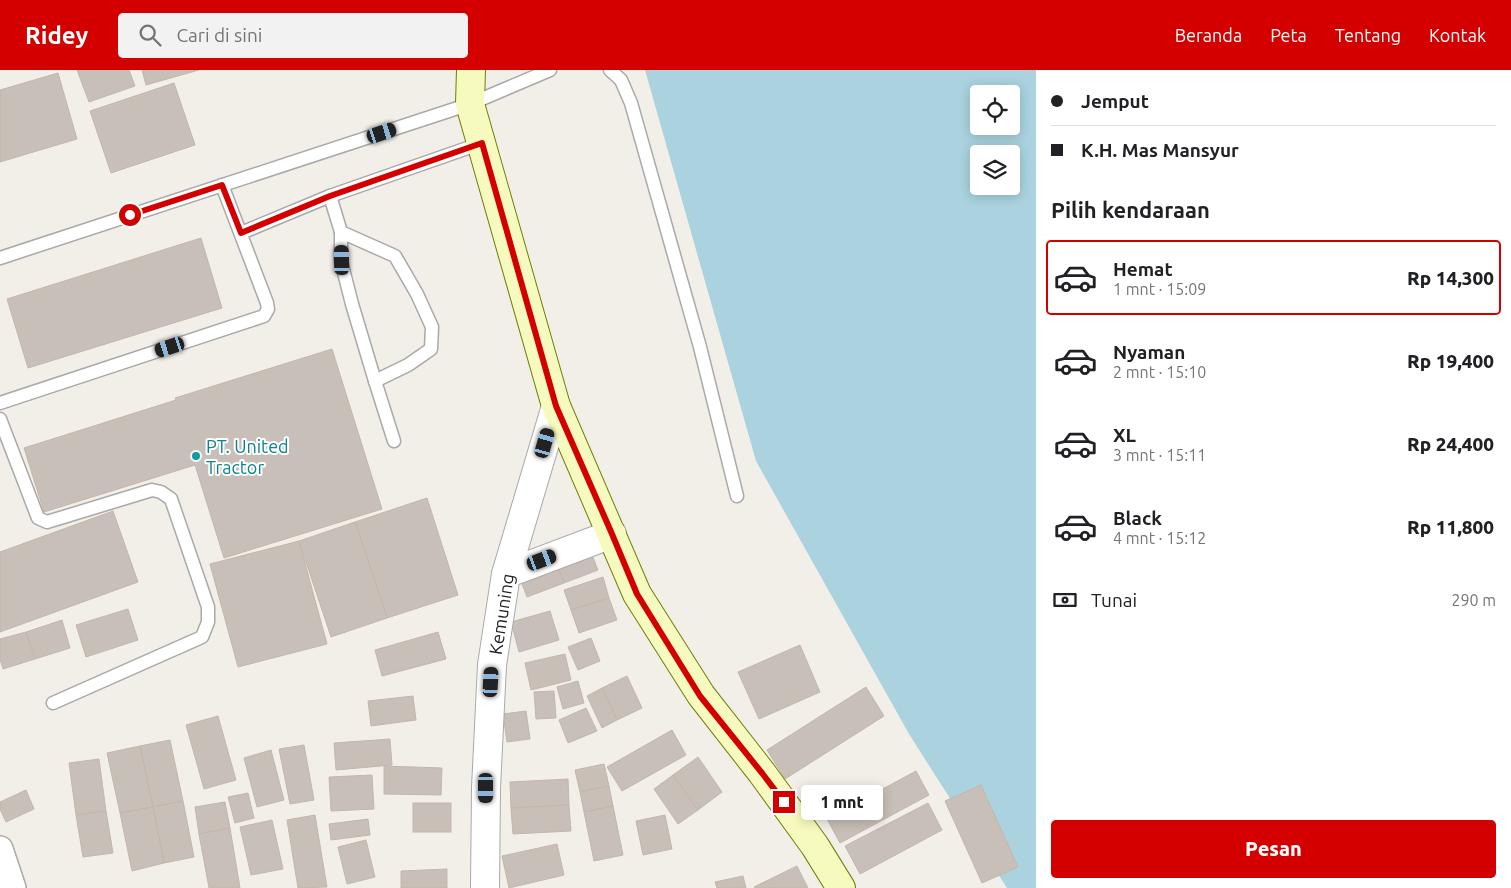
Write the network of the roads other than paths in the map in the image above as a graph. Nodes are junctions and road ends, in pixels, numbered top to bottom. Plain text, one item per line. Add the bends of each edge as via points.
1 (471, 70) edge
2 (550, 70) edge
3 (610, 70) edge
4 (470, 104) junction
5 (482, 143) junction
6 (222, 185) junction
7 (330, 196) junction
8 (341, 232) junction
9 (241, 233) junction
10 (0, 258) edge
11 (375, 381) junction
12 (0, 403) edge
13 (556, 406) junction
14 (0, 420) edge
15 (394, 441) dead end
16 (736, 496) dead end
17 (612, 534) junction
18 (506, 574) junction
19 (53, 703) dead end
20 (0, 849) edge
21 (13, 888) edge
22 (485, 888) edge
23 (841, 888) edge

1 - 4 main road
2 - 4 lane
3 - 16 lane via 621,80 630,103 700,347
4 - 5 main road
4 - 6 lane
5 - 7 lane
5 - 13 main road
6 - 9 lane
6 - 10 lane
7 - 8 lane
7 - 9 lane
8 - 11 lane via 342,260 352,304
8 - 11 lane via 395,256 432,327 431,349
9 - 12 lane via 267,303 264,316
11 - 15 lane
13 - 17 main road
13 - 18 street, Kemuning
14 - 19 lane via 38,518 47,522 152,490 171,499 208,607 208,622 202,637
17 - 18 street
17 - 23 main road via 637,594 700,696 762,773
18 - 22 street, Kemuning via 492,665
20 - 21 street

